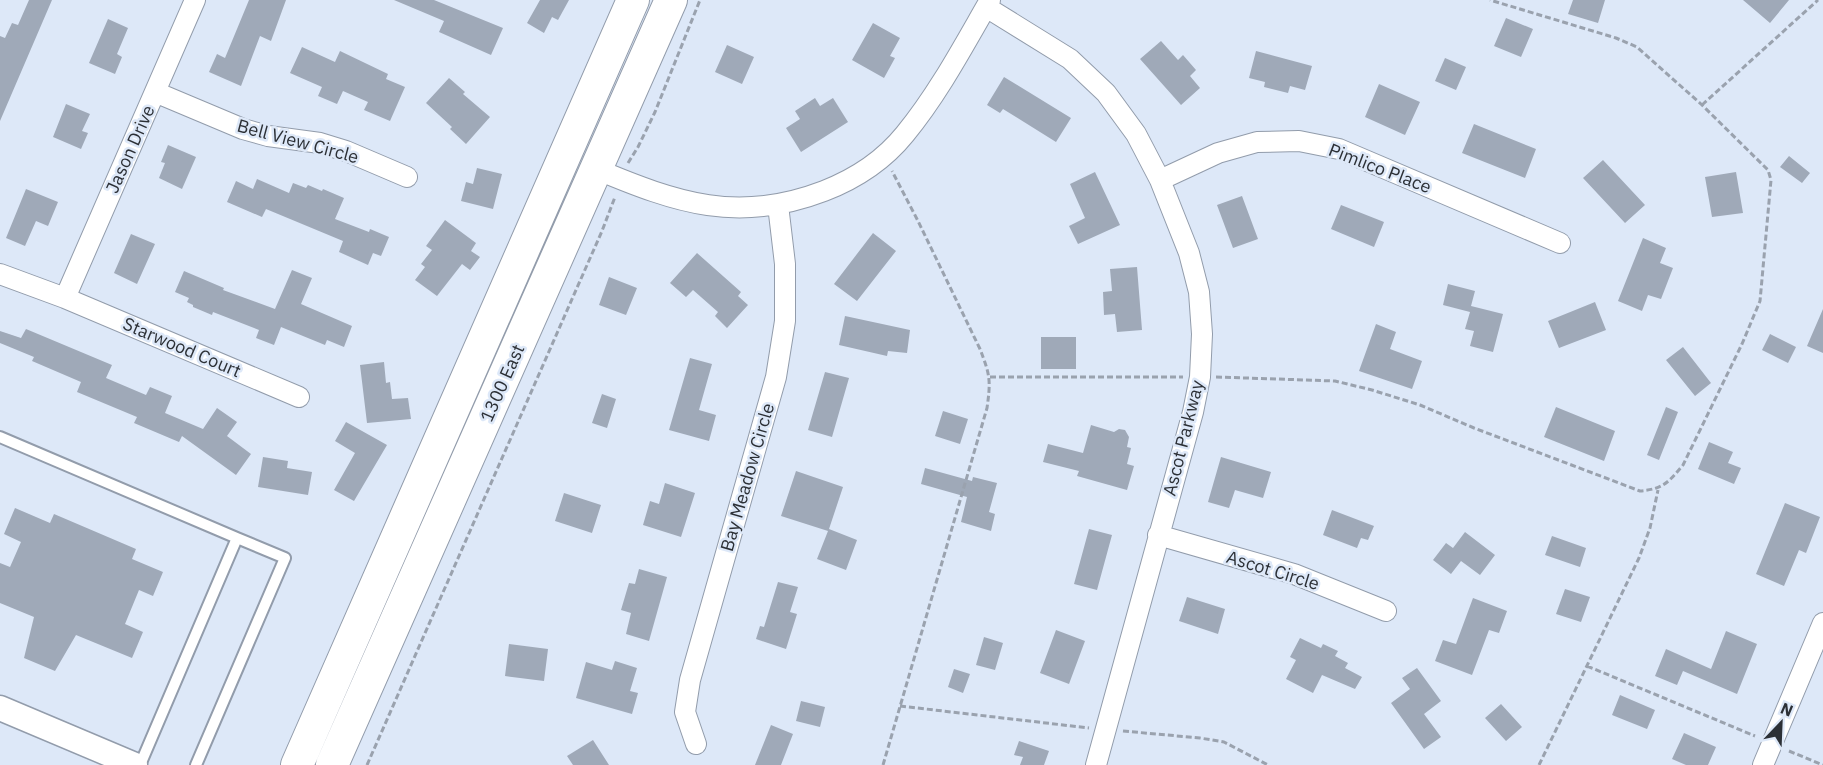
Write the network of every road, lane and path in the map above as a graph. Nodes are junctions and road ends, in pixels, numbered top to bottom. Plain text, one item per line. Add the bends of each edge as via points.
1 (195, 0) edge
2 (634, 0) edge
3 (671, 0) edge
4 (700, 0) edge
5 (1490, 0) edge
6 (1818, 0) edge
7 (988, 3) edge
8 (154, 92) junction
9 (1702, 105) junction
10 (884, 157) junction
11 (609, 174) junction
12 (407, 177) dead end
13 (1160, 180) junction
14 (778, 206) junction
15 (1560, 243) dead end
16 (0, 274) edge
17 (65, 298) junction
18 (990, 377) junction
19 (1200, 377) junction
20 (298, 397) dead end
21 (0, 437) edge
22 (1658, 490) junction
23 (1158, 535) junction
24 (237, 538) junction
25 (1386, 611) dead end
26 (1823, 623) edge
27 (1587, 666) junction
28 (900, 706) junction
29 (0, 708) edge
30 (1106, 730) junction
31 (1772, 743) junction
32 (696, 744) dead end
33 (135, 765) edge
34 (140, 765) edge
35 (196, 765) edge
36 (297, 765) edge
37 (332, 765) edge
38 (367, 765) edge
39 (883, 765) edge
40 (1096, 765) edge
41 (1268, 765) edge
42 (1539, 765) edge
43 (1763, 765) edge
44 (1823, 765) edge

1 - 8 street, Jason Drive
2 - 11 main road via 625,43 584,146 587,158
2 - 36 main road, 1300 East
3 - 11 main road, 1300 East
4 - 11 path via 638,147
5 - 9 path via 1637,47
6 - 9 path
7 - 10 street via 928,102
7 - 13 street, Ascot Parkway via 1070,58 1106,93 1136,134
8 - 12 street, Bell View Circle via 243,129 320,143
8 - 17 street, Jason Drive
9 - 22 path via 1768,170 1771,180 1760,301 1683,465
10 - 14 street via 835,186
10 - 18 path via 980,349
11 - 14 street via 676,199 710,206
11 - 37 main road, 1300 East
11 - 38 path via 597,242
13 - 15 street, Pimlico Place via 1218,153 1257,142 1299,141 1339,149
13 - 19 street, Ascot Parkway via 1189,253 1199,292
14 - 32 street, Bay Meadow Circle via 785,264 785,321 776,377 690,680 685,712
16 - 17 street, Starwood Court
17 - 20 street, Starwood Court
18 - 19 path
18 - 28 path via 987,408
19 - 22 path via 1335,381 1372,390 1640,491
19 - 23 street, Ascot Parkway
21 - 24 lane
22 - 27 path via 1645,543
23 - 25 street, Ascot Circle via 1294,574
23 - 30 street, Ascot Parkway
24 - 34 lane
24 - 35 lane via 285,558
26 - 31 street
27 - 31 path
27 - 42 path
28 - 30 path
28 - 39 path
29 - 33 street
30 - 40 street, Ascot Parkway
30 - 41 path via 1224,742
31 - 43 street
31 - 44 path

